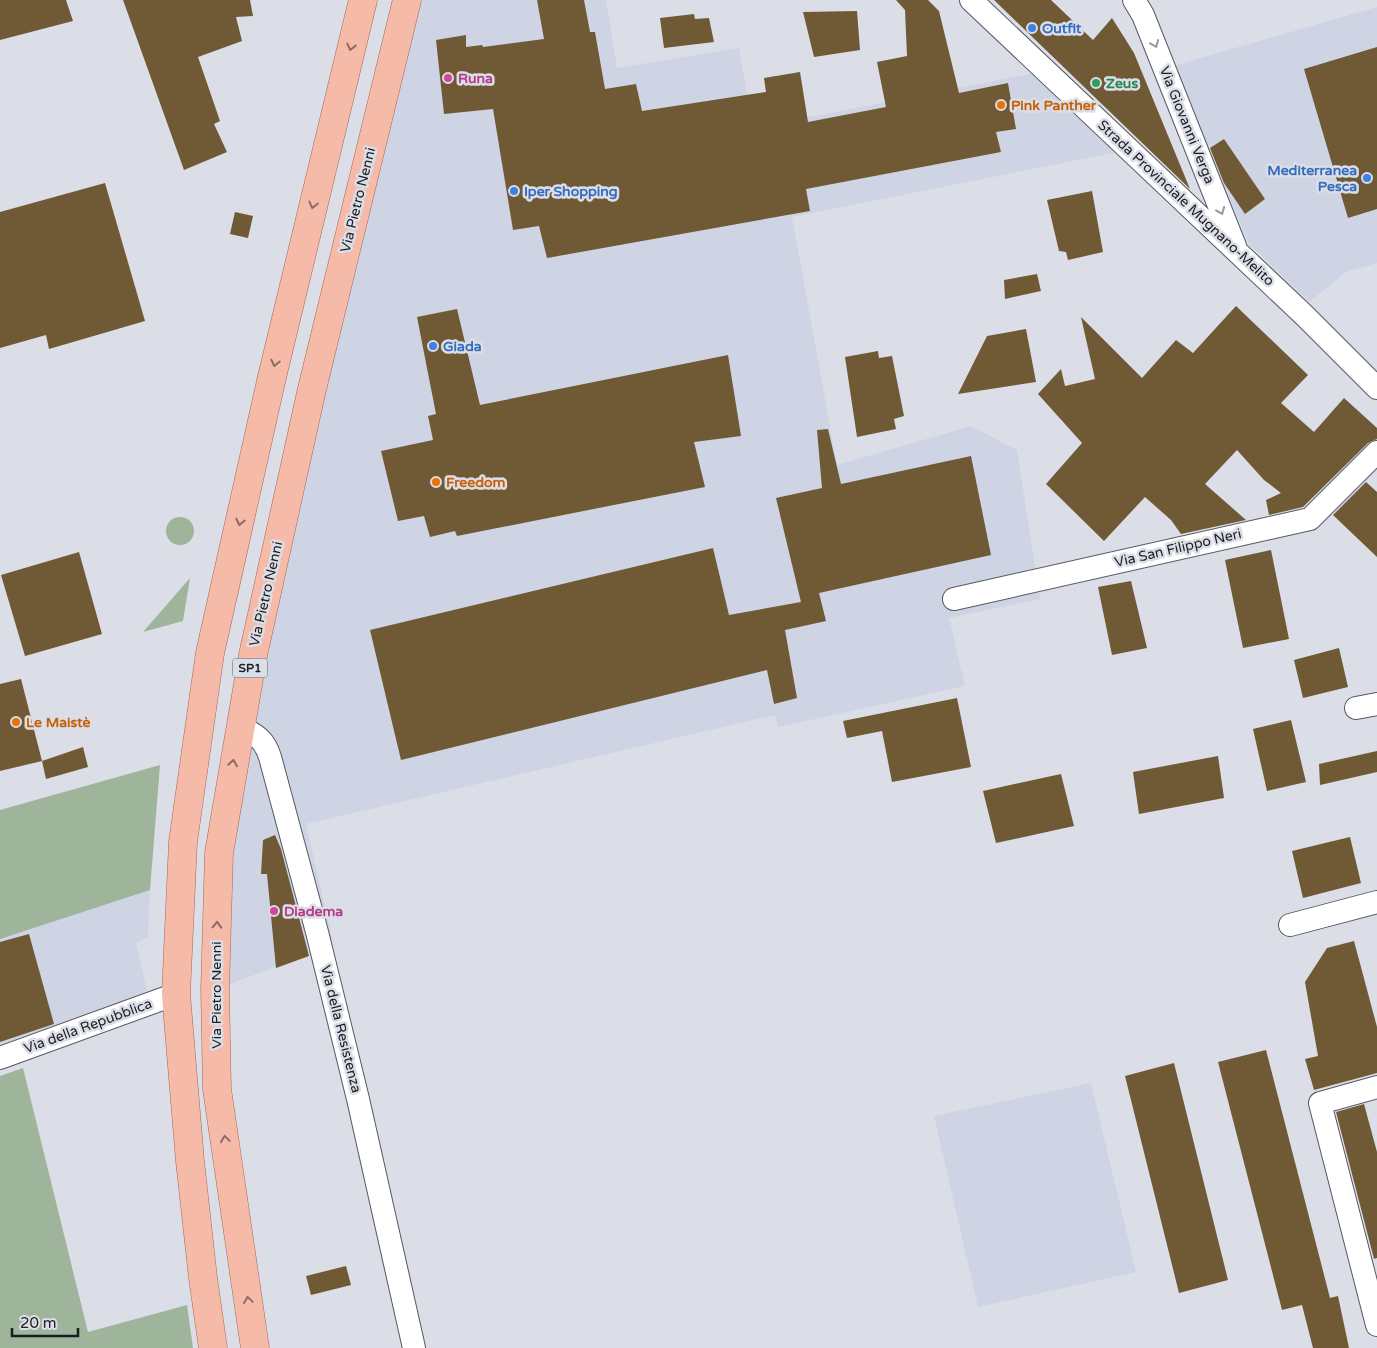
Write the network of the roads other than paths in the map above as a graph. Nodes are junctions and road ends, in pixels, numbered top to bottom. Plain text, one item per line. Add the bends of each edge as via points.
1 (363, 0) edge
2 (407, 0) edge
3 (971, 0) edge
4 (1134, 0) edge
5 (1238, 252) junction
6 (1377, 388) edge
7 (1377, 452) edge
8 (954, 599) dead end
9 (239, 726) junction
10 (1377, 902) edge
11 (1290, 925) dead end
12 (176, 994) junction
13 (0, 1058) edge
14 (1377, 1087) edge
15 (1377, 1324) edge
16 (213, 1348) edge
17 (255, 1348) edge
18 (414, 1348) edge

1 -> 12 main road via 272,377 210,653 183,842
2 - 9 main road, Via Pietro Nenni / SP1 via 312,389
3 - 5 street, Strada Provinciale Mugnano-Melito
4 -> 5 street, Via Giovanni Verga via 1143,15
5 - 6 street, Strada Provinciale Mugnano-Melito
7 - 8 street, Via San Filippo Neri via 1310,519
17 -> 9 main road, Via Pietro Nenni / SP1 via 217,1089 215,1010 219,853
9 - 18 street, Via della Resistenza via 261,738 268,750 318,932
10 - 11 street
12 - 13 street, Via della Repubblica
12 - 16 main road via 191,1171
14 - 15 street via 1320,1103

